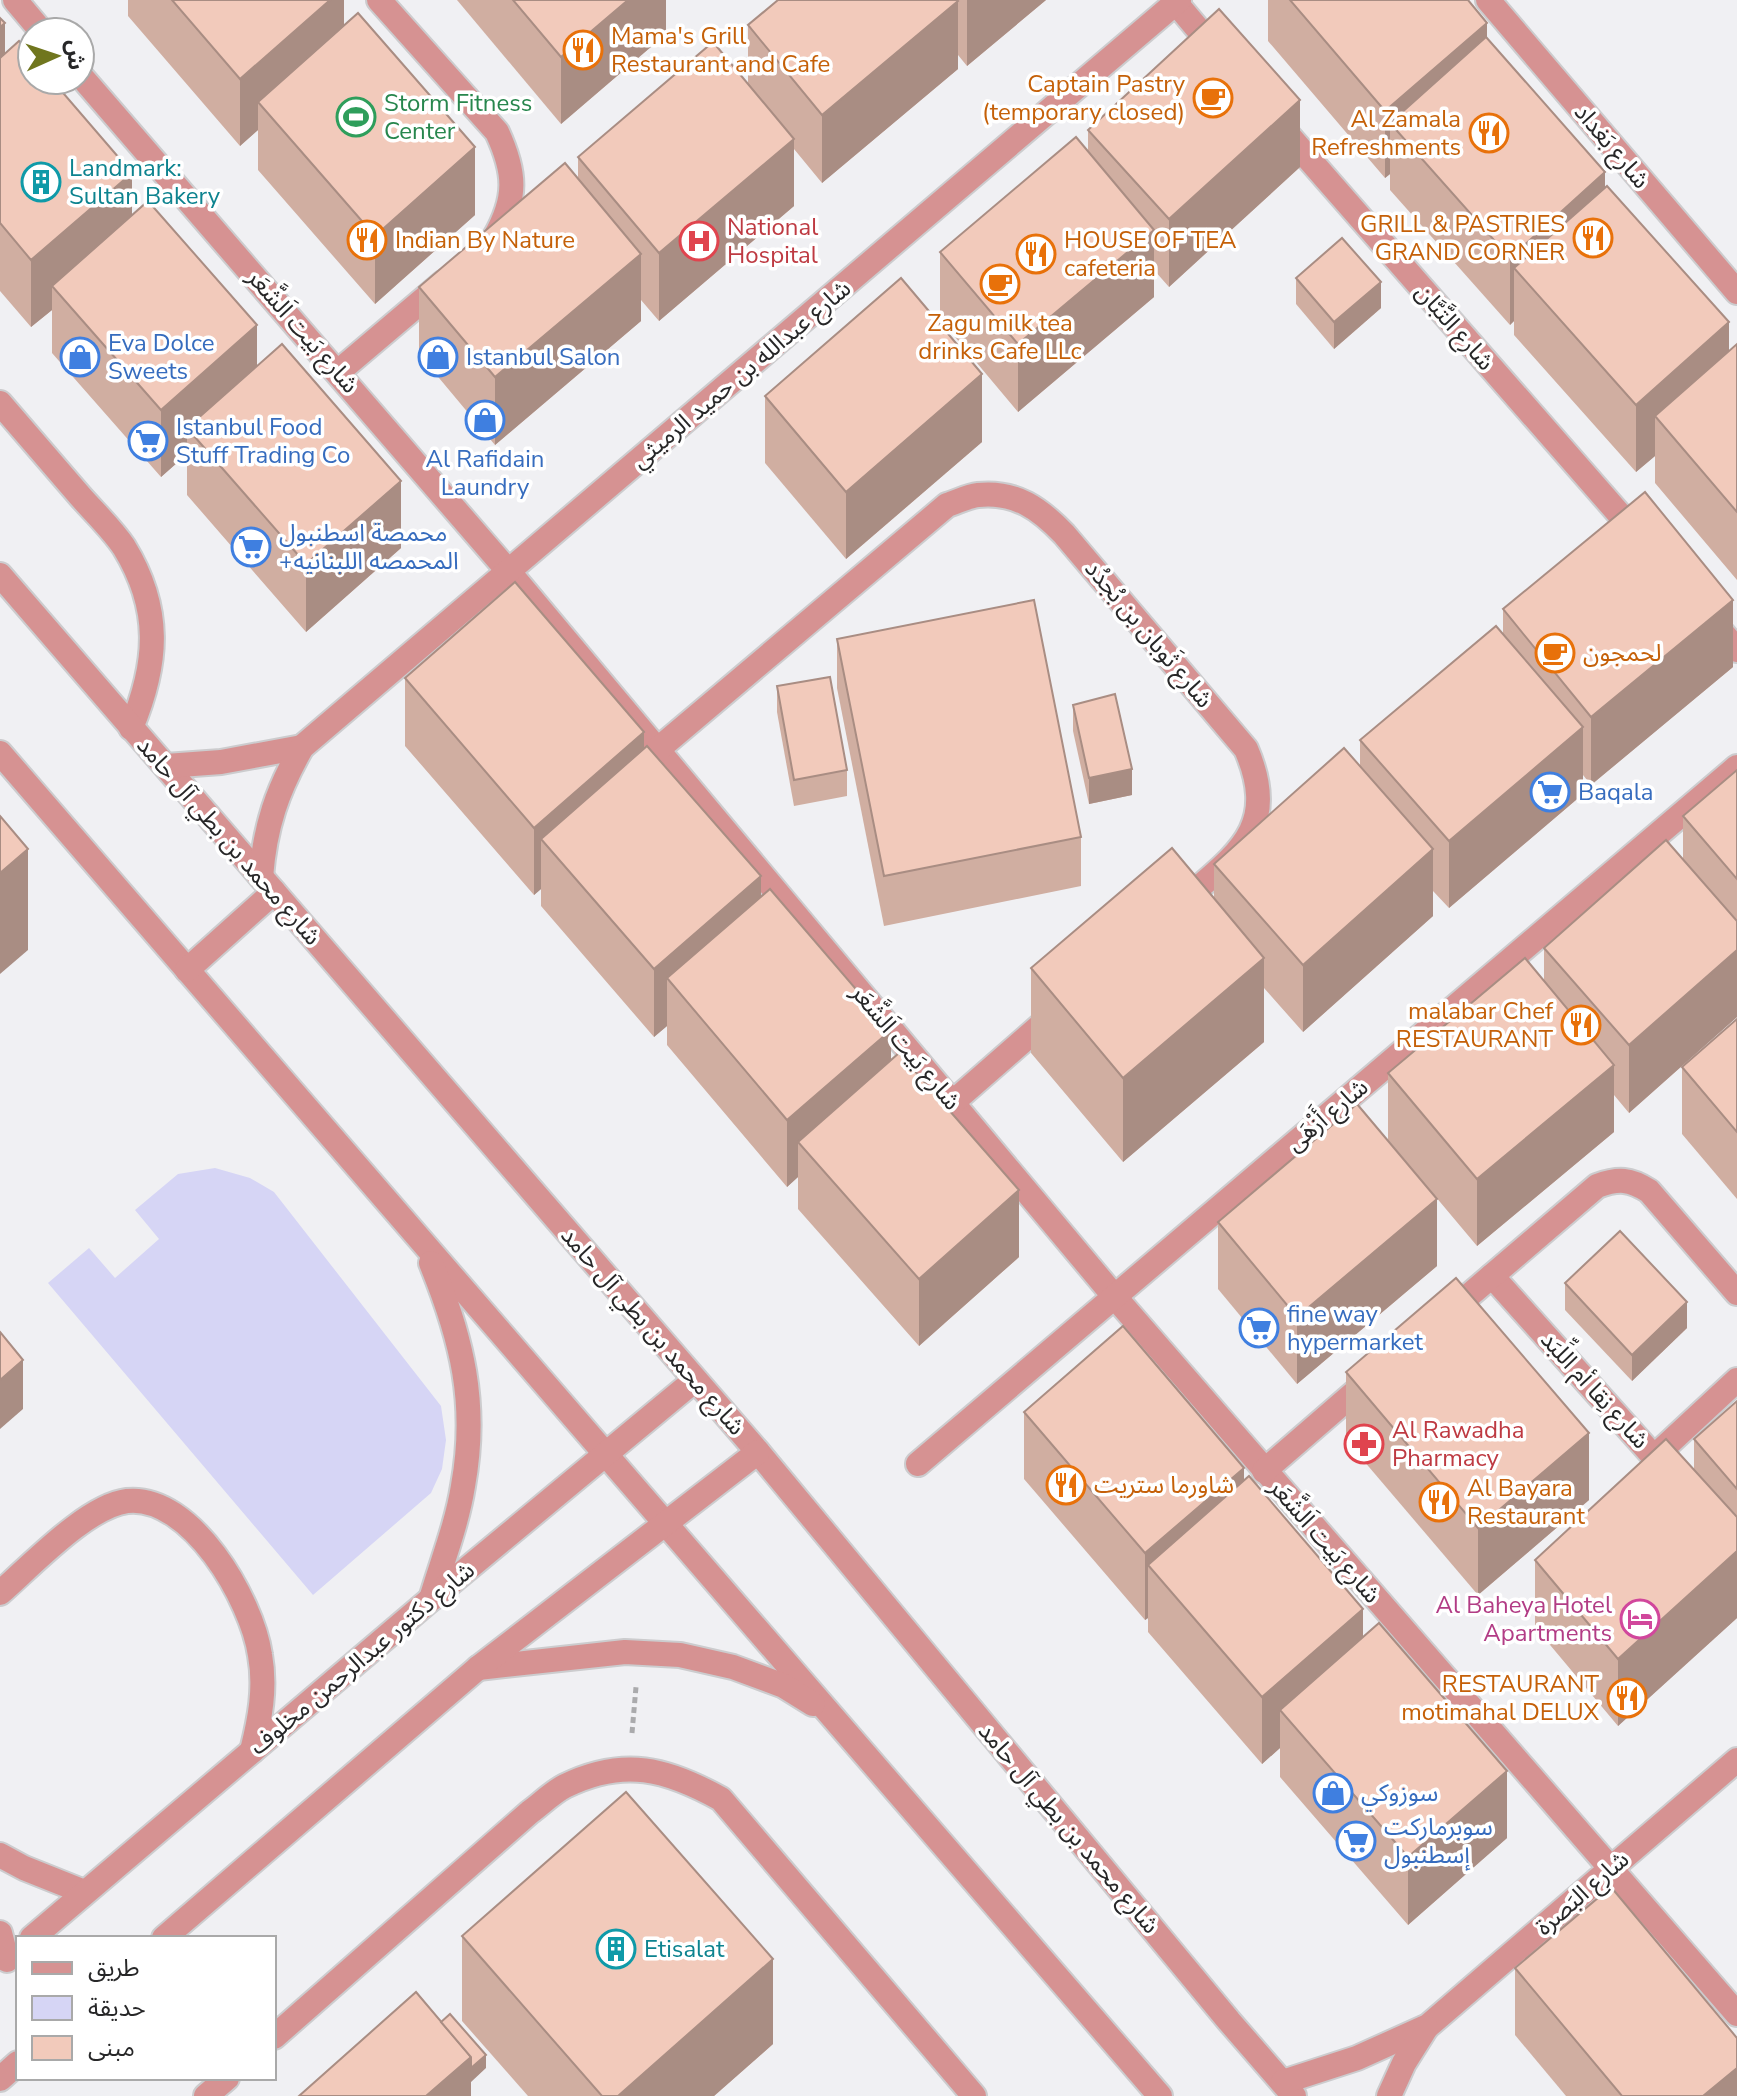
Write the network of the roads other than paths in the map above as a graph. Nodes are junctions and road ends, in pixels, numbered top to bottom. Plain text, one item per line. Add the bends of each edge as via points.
1 (15, 0) edge
2 (379, 0) edge
3 (1488, 0) edge
4 (1177, 2) edge
5 (28, 16) edge
6 (1238, 76) edge
7 (96, 93) edge
8 (1269, 112) edge
9 (481, 251) edge
10 (457, 271) edge
11 (1737, 292) edge
12 (338, 372) junction
13 (0, 403) edge
14 (1654, 553) edge
15 (509, 572) junction
16 (0, 575) edge
17 (1695, 601) edge
18 (1737, 650) edge
19 (131, 728) junction
20 (302, 747) junction
21 (657, 750) junction
22 (0, 753) edge
23 (166, 766) junction
24 (1737, 767) edge
25 (267, 884) junction
26 (1168, 914) edge
27 (187, 970) junction
28 (1072, 998) edge
29 (952, 1103) junction
30 (424, 1246) junction
31 (1492, 1276) junction
32 (1737, 1293) edge
33 (1114, 1296) junction
34 (1422, 1336) edge
35 (1385, 1367) edge
36 (695, 1380) junction
37 (1737, 1380) edge
38 (758, 1452) junction
39 (607, 1455) junction
40 (918, 1464) dead end
41 (1264, 1471) junction
42 (664, 1522) junction
43 (0, 1593) edge
44 (431, 1599) junction
45 (478, 1668) junction
46 (831, 1714) junction
47 (252, 1751) junction
48 (1737, 1760) edge
49 (0, 1855) edge
50 (1610, 1869) junction
51 (84, 1892) junction
52 (0, 1933) edge
53 (34, 1936) edge
54 (166, 1936) edge
55 (8, 1959) edge
56 (1737, 2014) edge
57 (1428, 2026) junction
58 (276, 2035) edge
59 (16, 2065) edge
60 (225, 2080) edge
61 (0, 2081) edge
62 (1289, 2089) edge
63 (11, 2096) edge
64 (206, 2096) edge
65 (974, 2096) edge
66 (1160, 2096) edge
67 (1389, 2096) edge

1 - 5 street
2 - 9 street via 497,132 510,159 513,187 507,216
3 - 11 street, شارع بَغداد
4 - 6 street
4 - 15 street, شارع عبدالله بن حميد الرميثي
7 - 12 street, شارع بَيت اَلشَّعَر
8 - 14 street, شارع التَّبَّان
10 - 12 street
12 - 15 street, شارع بَيت اَلشَّعَر
13 - 19 street via 123,545 140,580 151,617 153,655 146,693
15 - 20 street, شارع عبدالله بن حميد الرميثي
15 - 21 street, شارع بَيت اَلشَّعَر
16 - 19 street, شارع محمد بن بطي آل حامد
17 - 18 street
19 - 23 street, شارع محمد بن بطي آل حامد
20 - 23 street, شارع عبدالله بن حميد الرميثي
20 - 25 street, شارع عبدالله بن حميد الرميثي via 268,822
21 - 26 street, شارع ثَوبان بن بُجدُد via 947,505 978,495 1011,497 1041,511 1064,534 1246,749 1257,775 1259,801 1240,851
21 - 29 street, شارع بَيت اَلشَّعَر
22 - 27 street
23 - 25 street, شارع محمد بن بطي آل حامد
24 - 33 street, شارع أَزْهَى
25 - 27 street
25 - 36 street, شارع محمد بن بطي آل حامد
27 - 30 street
28 - 29 street
29 - 33 street, شارع بَيت اَلشَّعَر
30 - 39 street
30 - 44 street via 459,1339 469,1438 463,1487
31 - 32 street via 1597,1186 1615,1179 1633,1181 1649,1191
31 - 34 street
31 - 37 street, شارع نِقا أم اللِّبَد via 1654,1457
33 - 40 street, شارع أَزْهَى
33 - 41 street, شارع بَيت اَلشَّعَر
35 - 41 street
36 - 38 street, شارع محمد بن بطي آل حامد
36 - 39 street, شارع دكتور عبدالرحمن مخلوف
38 - 42 street
38 - 62 street, شارع محمد بن بطي آل حامد
39 - 42 street
39 - 44 street, شارع دكتور عبدالرحمن مخلوف
41 - 50 street, شارع بَيت اَلشَّعَر
42 - 45 street
42 - 46 street
43 - 47 street via 103,1508 128,1501 153,1503 176,1515 223,1566 252,1623 263,1687
44 - 47 street, شارع دكتور عبدالرحمن مخلوف
45 - 46 street via 625,1652 680,1655 771,1681
45 - 54 street
46 - 66 street
47 - 51 street, شارع دكتور عبدالرحمن مخلوف
48 - 50 street, شارع البَصرة
49 - 51 street
50 - 56 street, شارع بَيت اَلشَّعَر
50 - 57 street, شارع البَصرة
51 - 53 street, شارع دكتور عبدالرحمن مخلوف
52 - 55 street
57 - 62 street, شارع البَصرة
57 - 67 street, شارع البَصرة
58 - 65 street via 563,1787 602,1772 645,1770 685,1779 721,1799
59 - 61 street
60 - 64 street
61 - 63 street

